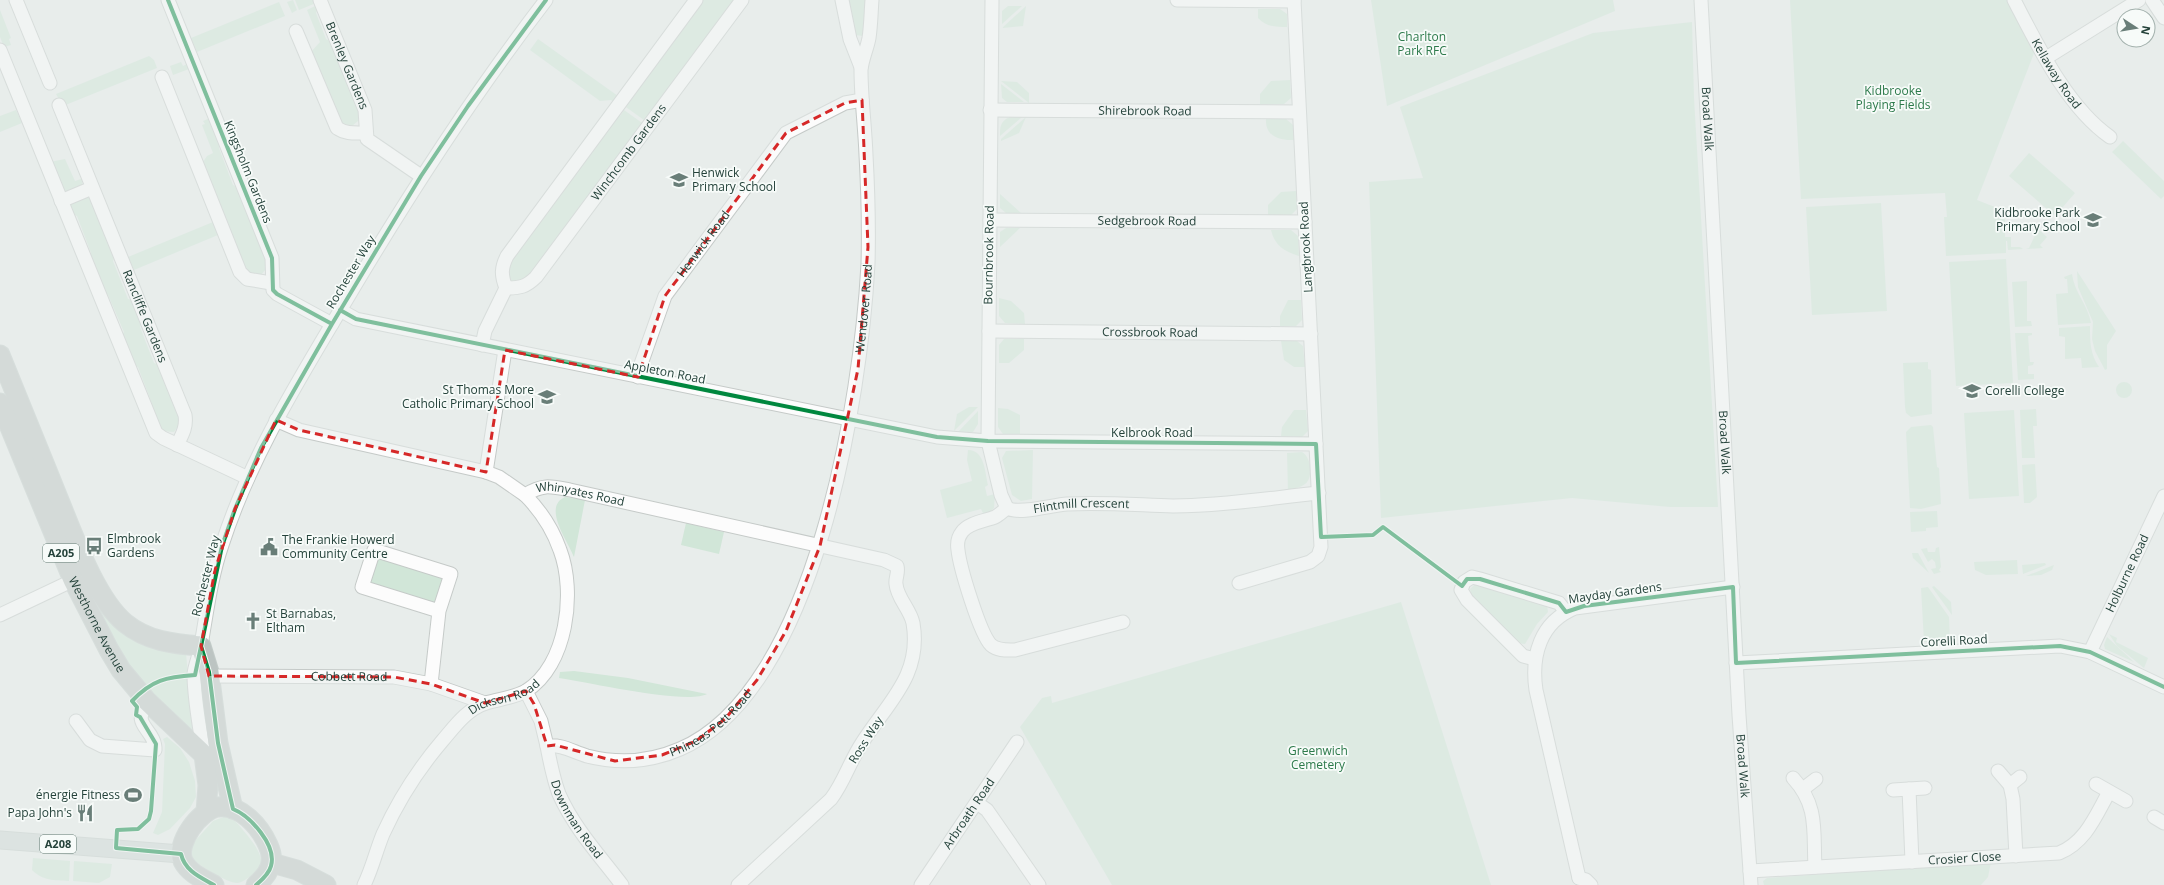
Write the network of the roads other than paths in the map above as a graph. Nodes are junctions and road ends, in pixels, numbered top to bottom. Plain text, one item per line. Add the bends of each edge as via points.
1 (16, 0) edge
2 (168, 0) edge
3 (320, 0) edge
4 (546, 0) edge
5 (696, 0) edge
6 (742, 0) edge
7 (842, 0) edge
8 (872, 0) edge
9 (992, 0) edge
10 (1178, 0) edge
11 (1701, 0) edge
12 (2014, 0) edge
13 (2139, 0) edge
14 (2152, 0) edge
15 (1294, 1) edge
16 (2164, 18) edge
17 (296, 32) dead end
18 (0, 50) edge
19 (2046, 58) junction
20 (861, 67) junction
21 (162, 76) dead end
22 (50, 83) dead end
23 (862, 100) junction
24 (60, 105) dead end
25 (990, 110) junction
26 (1299, 112) junction
27 (365, 133) junction
28 (2110, 138) dead end
29 (421, 176) junction
30 (92, 188) junction
31 (61, 201) junction
32 (990, 220) junction
33 (1305, 222) junction
34 (271, 283) junction
35 (506, 288) junction
36 (340, 310) junction
37 (332, 324) junction
38 (989, 331) junction
39 (1311, 334) junction
40 (482, 345) junction
41 (504, 350) junction
42 (0, 355) edge
43 (638, 377) junction
44 (0, 403) edge
45 (276, 420) junction
46 (849, 420) junction
47 (988, 442) junction
48 (1316, 444) junction
49 (177, 445) junction
50 (486, 472) junction
51 (248, 478) junction
52 (1318, 493) junction
53 (525, 495) junction
54 (2164, 496) edge
55 (1007, 508) junction
56 (820, 546) junction
57 (893, 563) joint
58 (90, 572) junction
59 (73, 580) junction
60 (1239, 583) dead end
61 (1733, 587) junction
62 (439, 611) junction
63 (1566, 612) junction
64 (0, 615) edge
65 (1123, 622) dead end
66 (201, 646) junction
67 (2090, 652) junction
68 (1535, 659) junction
69 (1736, 663) junction
70 (209, 676) junction
71 (431, 684) junction
72 (2164, 687) edge
73 (526, 691) junction
74 (485, 703) junction
75 (149, 704) junction
76 (76, 721) dead end
77 (1017, 742) dead end
78 (547, 746) junction
79 (204, 754) junction
80 (1998, 771) dead end
81 (1793, 778) dead end
82 (1816, 779) dead end
83 (2096, 784) dead end
84 (1925, 788) dead end
85 (1803, 789) junction
86 (1909, 789) junction
87 (1893, 790) dead end
88 (2109, 792) junction
89 (2126, 802) dead end
90 (977, 803) junction
91 (233, 809) junction
92 (206, 812) junction
93 (0, 840) edge
94 (181, 854) junction
95 (2016, 856) junction
96 (1912, 862) junction
97 (272, 863) junction
98 (1815, 867) junction
99 (1750, 871) junction
100 (1576, 881) edge
101 (214, 885) edge
102 (256, 885) edge
103 (326, 885) edge
104 (364, 885) edge
105 (622, 885) edge
106 (738, 885) edge
107 (921, 885) edge
108 (1039, 885) edge
109 (1591, 885) edge
110 (1751, 885) edge

1 - 22 street
2 - 34 street, Kingsholm Gardens via 272,258
3 - 27 street, Brenley Gardens via 364,110
4 - 29 street, Rochester Way via 468,106
5 - 35 street via 507,256 502,266 501,277
6 - 35 street, Winchcomb Gardens via 536,278 528,286
7 - 20 street, Wendover Road via 850,39
8 - 20 street, Wendover Road via 869,39
9 - 25 street, Bournbrook Road
10 - 15 street
11 - 61 street, Broad Walk
12 - 19 street, Kellaway Road
13 - 19 street
14 - 16 street
15 - 26 street, Langbrook Road
17 - 27 street via 337,128 347,133
18 - 31 street
19 - 28 street, Kellaway Road via 2078,106 2095,127
20 - 23 street, Wendover Road
21 - 34 street via 240,272 247,279
23 - 43 street, Henwick Road via 845,103 786,133 665,296
23 - 46 street, Wendover Road via 868,263 863,323
24 - 30 street, Rancliffe Gardens
25 - 26 street, Shirebrook Road
25 - 32 street, Bournbrook Road
26 - 33 street, Langbrook Road
27 - 29 street via 370,143
29 - 36 street, Rochester Way
30 - 31 street
30 - 49 street, Rancliffe Gardens via 185,415 185,430
31 - 49 street via 152,425 156,433
32 - 33 street, Sedgebrook Road
32 - 38 street, Bournbrook Road
33 - 39 street, Langbrook Road
34 - 37 street via 277,294
35 - 40 street via 485,331
36 - 37 street, Rochester Way
36 - 40 street, Appleton Road via 356,319
37 - 45 street, Rochester Way
38 - 39 street, Crossbrook Road
38 - 47 street, Bournbrook Road
39 - 48 street, Langbrook Road
40 - 41 street, Appleton Road
41 - 43 street, Appleton Road
41 - 50 street
42 - 58 highway, Westhorne Avenue / A205
43 - 46 street, Appleton Road
44 - 59 highway, Westhorne Avenue / A205
45 - 50 street, Whinyates Road via 299,430
45 - 51 street, Rochester Way
46 - 47 street, Appleton Road via 937,437
46 - 56 street, Wendover Road
47 - 48 street, Kelbrook Road
47 - 55 street, Bournbrook Road via 1001,495
48 - 52 street, Langbrook Road
49 - 51 street
50 - 53 street, Whinyates Road via 499,477
51 - 66 street, Rochester Way via 234,509 215,570
52 - 55 street, Flintmill Crescent via 1174,506 1097,503 1042,506 1019,511
52 - 60 street via 1321,546 1318,556 1310,562
53 - 56 street, Whinyates Road via 536,488 549,486
53 - 73 street, Dickson Road via 539,511 560,550 567,575 565,627 560,645 550,666
54 - 67 street, Holburne Road
55 - 65 street via 996,516 969,526 958,540 958,550 971,597 986,639 993,647 1015,650
56 - 57 street, Whinyates Road
56 - 78 street, Phineas Pett Road via 796,610 771,657 742,699 712,730 679,750 631,761 601,759 566,747
57 - 106 street, Ross Way via 898,572 896,584 912,622 912,658 906,679 897,696 861,744 840,788
58 - 59 street
58 - 66 highway, Westhorne Avenue / A205 via 112,610 138,632 157,640
59 - 64 street
59 - 75 highway, Westhorne Avenue / A205 via 121,670
61 - 63 street, Mayday Gardens via 1584,606
61 - 69 street, Broad Walk
62 - 62 street via 362,587 374,550 451,574
62 - 71 street
63 - 68 street, Mayday Gardens via 1548,627 1541,638
63 - 68 street, Mayday Gardens via 1559,603 1480,578 1472,577 1464,582 1461,590 1467,600 1523,656
66 - 70 highway, Rochester Way
66 - 79 street, Rochester Way via 194,673
67 - 69 street, Corelli Road via 2060,646 2039,646
67 - 72 street, Corelli Road
68 - 100 street, Mayday Gardens via 1536,690
69 - 99 street, Broad Walk
70 - 71 street, Cobbett Road via 394,677
70 - 91 highway, Rochester Way via 218,743
71 - 74 street, Cobbett Road
73 - 74 street, Dickson Road via 506,699
73 - 78 street via 541,722
74 - 104 street, Dickson Road via 464,716 421,769 386,829
75 - 76 street via 140,717 154,739 155,750 102,746 90,740
75 - 79 highway, Westhorne Avenue / A205
77 - 90 street, Arbroath Road
78 - 105 street, Downman Road via 552,772 566,809
79 - 92 highway, Rochester Way via 208,785
80 - 95 street, Crosier Close via 2015,781 2013,799
81 - 85 street
82 - 85 street
83 - 88 street
84 - 86 street
85 - 98 street via 1812,809
86 - 87 street
86 - 96 street, Crosier Close
88 - 89 street
88 - 95 street, Crosier Close via 2086,833 2069,849 2048,854
90 - 107 street, Arbroath Road
90 - 108 street via 987,810
91 - 92 highway via 216,807
91 - 97 highway via 242,812 258,829 269,847
92 - 94 highway via 187,833
93 - 94 main road, A208
94 - 101 highway via 192,872
95 - 96 street, Crosier Close
96 - 98 street, Crosier Close
97 - 102 highway via 264,878
97 - 103 highway via 297,870
98 - 99 street, Crosier Close
99 - 110 street, Broad Walk
100 - 109 street, Mayday Gardens via 1586,880

